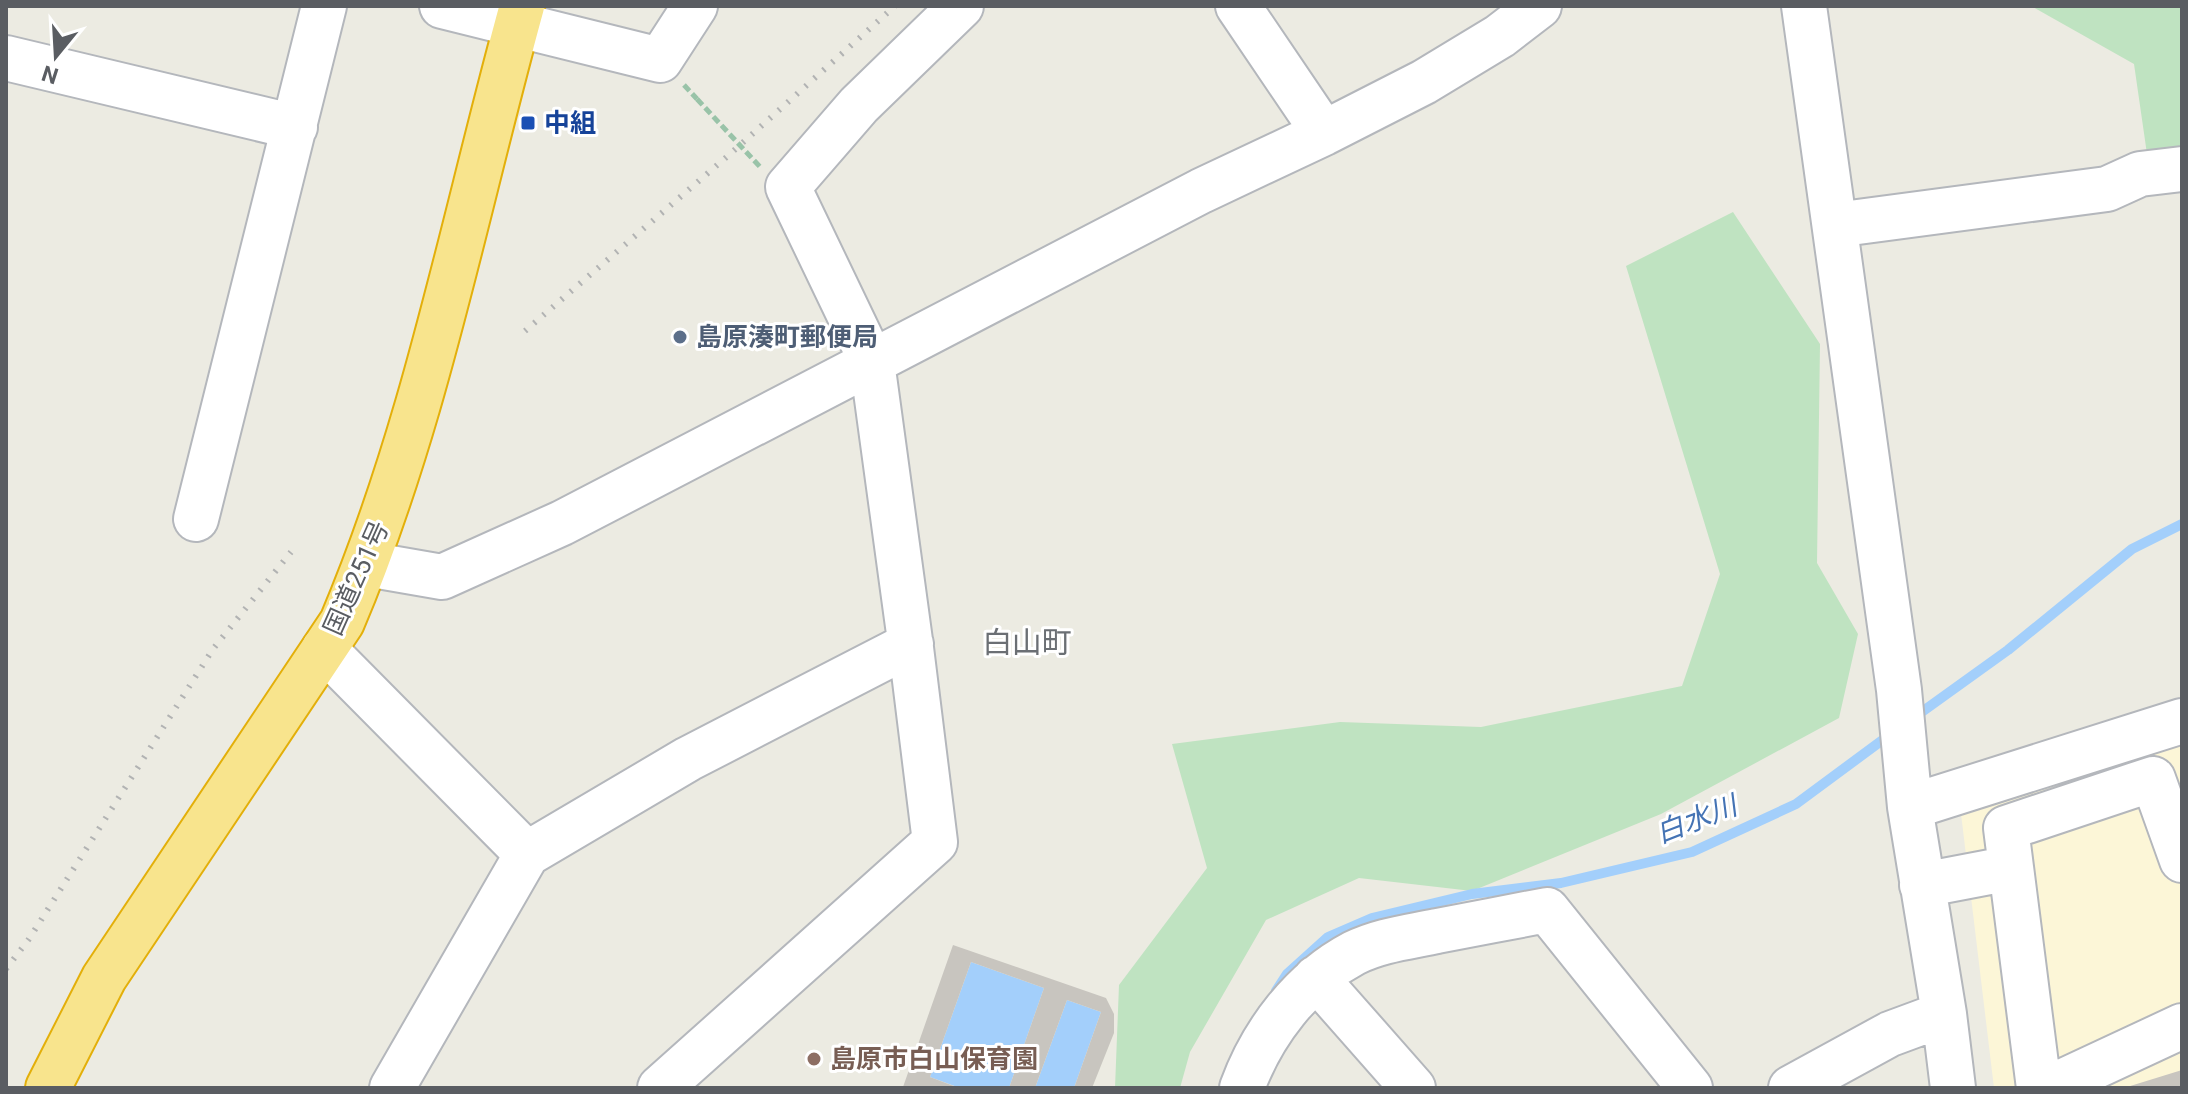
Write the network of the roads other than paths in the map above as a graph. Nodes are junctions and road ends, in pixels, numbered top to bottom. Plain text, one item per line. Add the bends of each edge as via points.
1 (324, 6) edge
2 (442, 6) edge
3 (695, 6) edge
4 (961, 6) edge
5 (1238, 6) edge
6 (1539, 6) edge
7 (1804, 6) edge
8 (520, 15) edge
9 (6, 58) edge
10 (295, 127) junction
11 (1324, 133) junction
12 (2182, 169) edge
13 (1835, 225) junction
14 (872, 362) junction
15 (196, 519) dead end
16 (367, 564) junction
17 (911, 644) junction
18 (324, 649) junction
19 (2182, 721) edge
20 (1910, 807) junction
21 (527, 854) junction
22 (2182, 860) edge
23 (2011, 868) junction
24 (1922, 885) junction
25 (1316, 978) junction
26 (1944, 1014) junction
27 (2182, 1026) edge
28 (48, 1088) edge
29 (392, 1088) edge
30 (660, 1088) edge
31 (1242, 1088) edge
32 (1413, 1088) edge
33 (1690, 1088) edge
34 (1791, 1088) edge
35 (1953, 1088) edge
36 (2039, 1088) edge
37 (2049, 1088) edge

1 - 10 street
2 - 8 street
3 - 8 street via 660,60
4 - 14 street via 859,105 788,187
5 - 11 street
6 - 11 street via 1424,82
7 - 13 street
8 - 16 highway, 国道251号 via 404,458
9 - 10 street
10 - 15 street
11 - 14 street
12 - 13 street via 2140,174 2107,189
13 - 20 street via 1899,690
14 - 16 street via 562,523 442,577
14 - 17 street
16 - 18 highway, 国道251号
17 - 21 street via 688,759
17 - 30 street via 935,842
18 - 21 street
18 - 28 highway, 国道251号 via 104,978
19 - 20 street
20 - 24 street
21 - 29 street
22 - 23 street via 2153,779 2006,828
23 - 24 street
23 - 36 street
24 - 26 street
25 - 31 street via 1273,1026
25 - 32 street
25 - 33 street via 1354,953 1387,941 1547,910
26 - 34 street via 1890,1034
26 - 35 street
27 - 37 street

